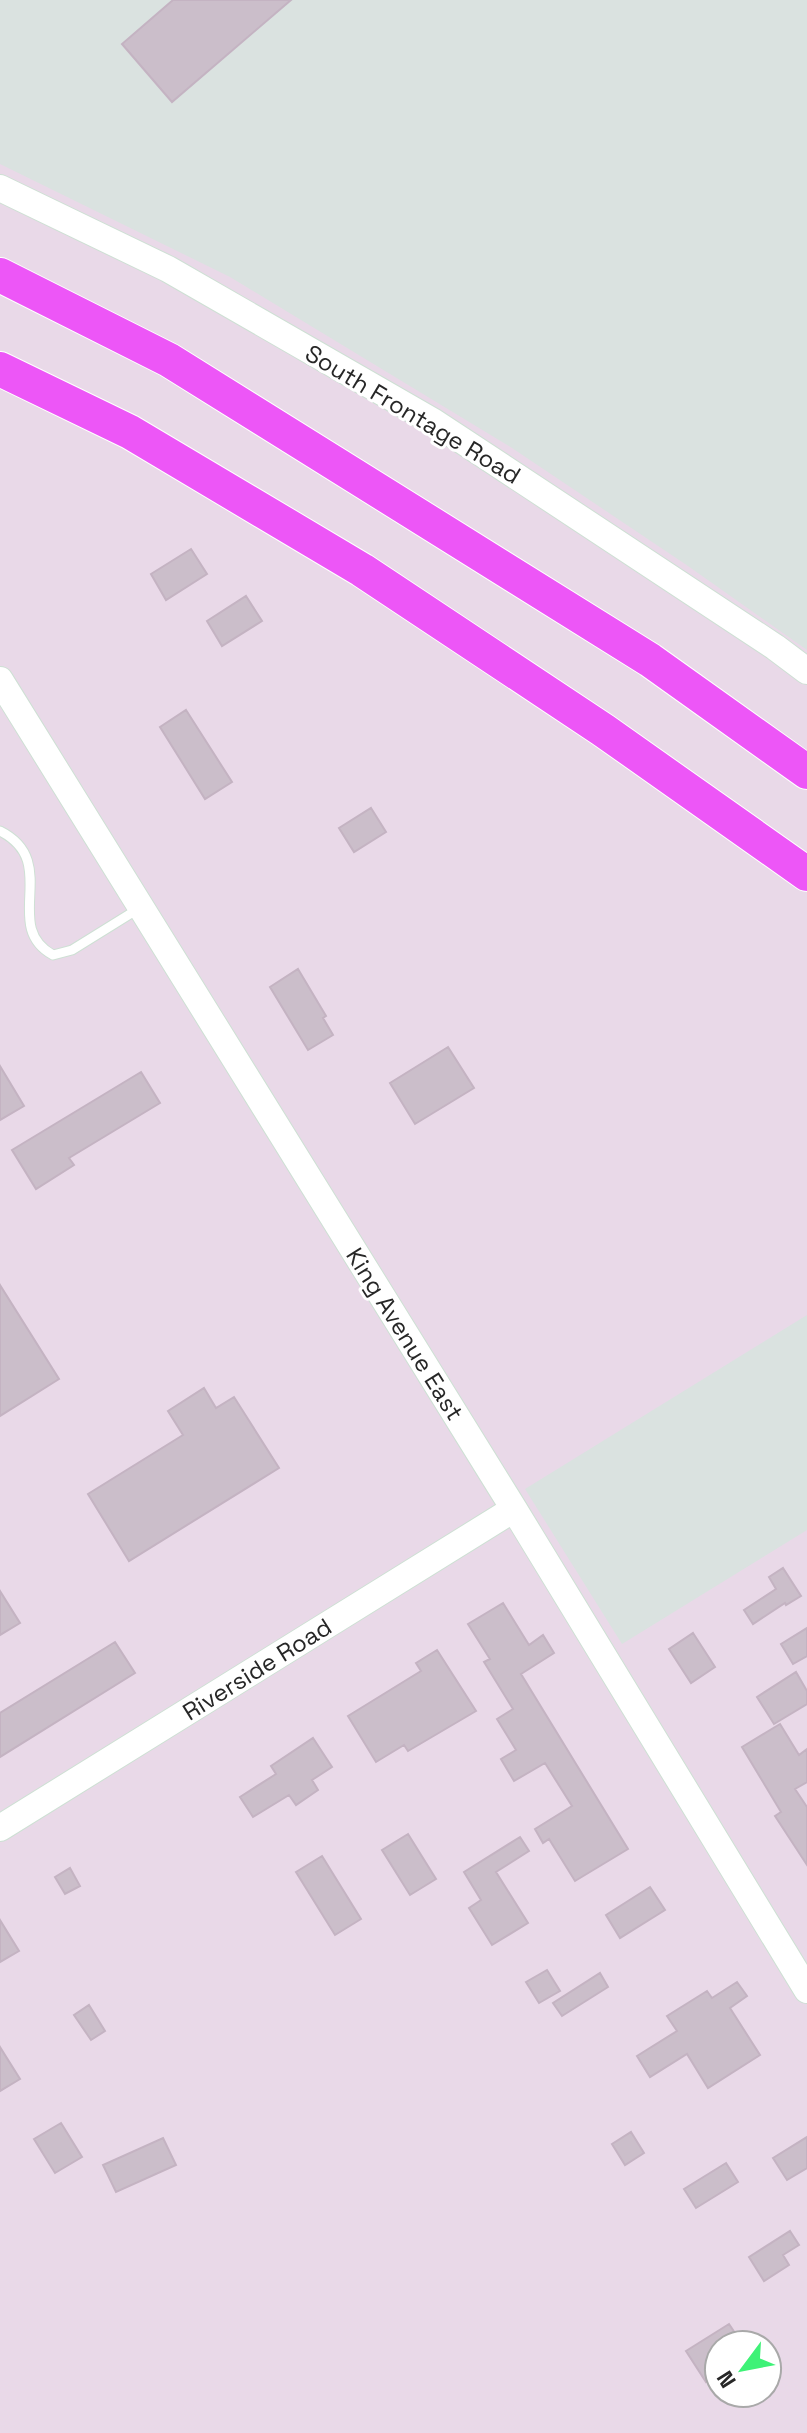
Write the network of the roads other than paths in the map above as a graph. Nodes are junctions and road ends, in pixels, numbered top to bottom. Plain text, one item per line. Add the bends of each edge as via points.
1 (0, 188) edge
2 (0, 275) edge
3 (0, 369) edge
4 (807, 671) edge
5 (0, 680) edge
6 (807, 772) edge
7 (0, 831) edge
8 (807, 874) edge
9 (141, 907) junction
10 (514, 1509) junction
11 (0, 1828) edge
12 (807, 1990) edge

1 - 4 main road, South Frontage Road via 168,269 434,422
2 - 6 highway via 182,368 650,660
3 - 8 highway via 130,432 362,570
5 - 9 main road, King Avenue East
7 - 9 lane via 26,858 24,919 39,949 53,955 72,950
9 - 10 main road, King Avenue East
10 - 11 main road, Riverside Road
10 - 12 main road, King Avenue East

